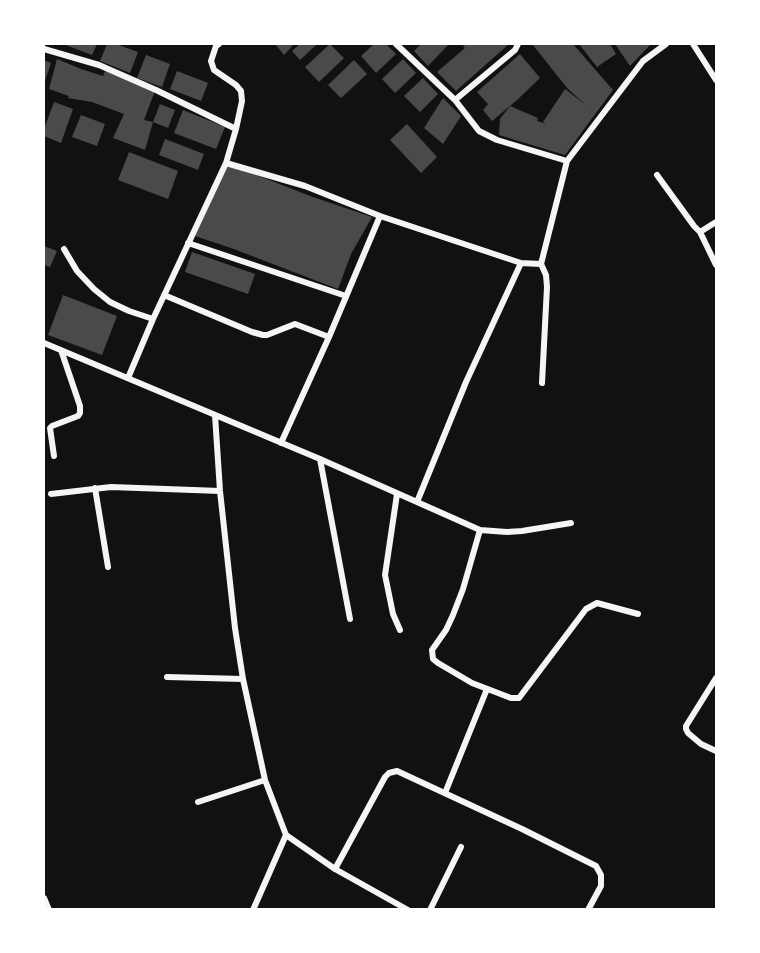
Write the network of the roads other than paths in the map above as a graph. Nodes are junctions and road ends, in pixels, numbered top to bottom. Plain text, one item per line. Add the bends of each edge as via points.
1 (215, 44) edge
2 (396, 44) edge
3 (518, 44) edge
4 (666, 44) edge
5 (693, 44) edge
6 (44, 50) edge
7 (717, 80) edge
8 (455, 100) junction
9 (236, 129) junction
10 (567, 161) junction
11 (226, 163) junction
12 (657, 175) dead end
13 (380, 216) junction
14 (717, 222) edge
15 (700, 232) junction
16 (188, 243) junction
17 (64, 249) dead end
18 (521, 263) junction
19 (541, 264) junction
20 (717, 265) edge
21 (164, 295) junction
22 (346, 296) junction
23 (153, 319) junction
24 (329, 337) junction
25 (44, 343) edge
26 (61, 350) junction
27 (128, 378) junction
28 (542, 383) dead end
29 (215, 415) junction
30 (281, 443) junction
31 (54, 456) dead end
32 (320, 459) junction
33 (95, 488) junction
34 (220, 491) junction
35 (51, 494) dead end
36 (397, 494) junction
37 (417, 502) junction
38 (571, 522) dead end
39 (480, 530) junction
40 (108, 567) dead end
41 (638, 614) dead end
42 (350, 619) dead end
43 (400, 630) dead end
44 (167, 678) dead end
45 (717, 678) edge
46 (243, 679) junction
47 (487, 689) junction
48 (717, 751) edge
49 (265, 780) junction
50 (445, 793) junction
51 (198, 802) dead end
52 (286, 835) junction
53 (461, 847) dead end
54 (335, 869) junction
55 (44, 898) edge
56 (49, 909) edge
57 (253, 909) edge
58 (408, 909) edge
59 (430, 909) edge
60 (588, 909) edge

1 - 9 street via 211,62 214,70 241,91
2 - 8 street
3 - 8 street
4 - 10 street via 643,61
5 - 7 street
6 - 9 street via 99,65
8 - 10 street via 479,131 497,141
9 - 11 street
10 - 19 street
11 - 13 street via 305,186
11 - 16 street
12 - 15 street
13 - 18 street
13 - 22 street
14 - 15 street
15 - 20 street
16 - 21 street
16 - 22 street
17 - 23 street via 77,271 110,302
18 - 19 street
18 - 37 street
19 - 28 street via 548,287
21 - 23 street
21 - 24 street via 263,335 296,324
22 - 24 street
23 - 27 street
24 - 30 street
25 - 26 street
26 - 27 street
26 - 31 street via 80,413 50,428
27 - 29 street
29 - 30 street
29 - 34 street
30 - 32 street
32 - 36 street
32 - 42 street
33 - 34 street
33 - 35 street
33 - 40 street
34 - 46 street
36 - 37 street
36 - 43 street via 385,575
37 - 39 street
38 - 39 street via 522,531
39 - 47 street via 463,589 432,655 438,663
41 - 47 street via 592,605 519,698
44 - 46 street
45 - 48 street via 686,726 701,744
46 - 49 street
47 - 50 street
49 - 51 street
49 - 52 street
50 - 54 street via 398,771 389,773
50 - 60 street via 596,866 601,886
52 - 54 street
52 - 57 street
53 - 59 street
54 - 58 street
55 - 56 street

